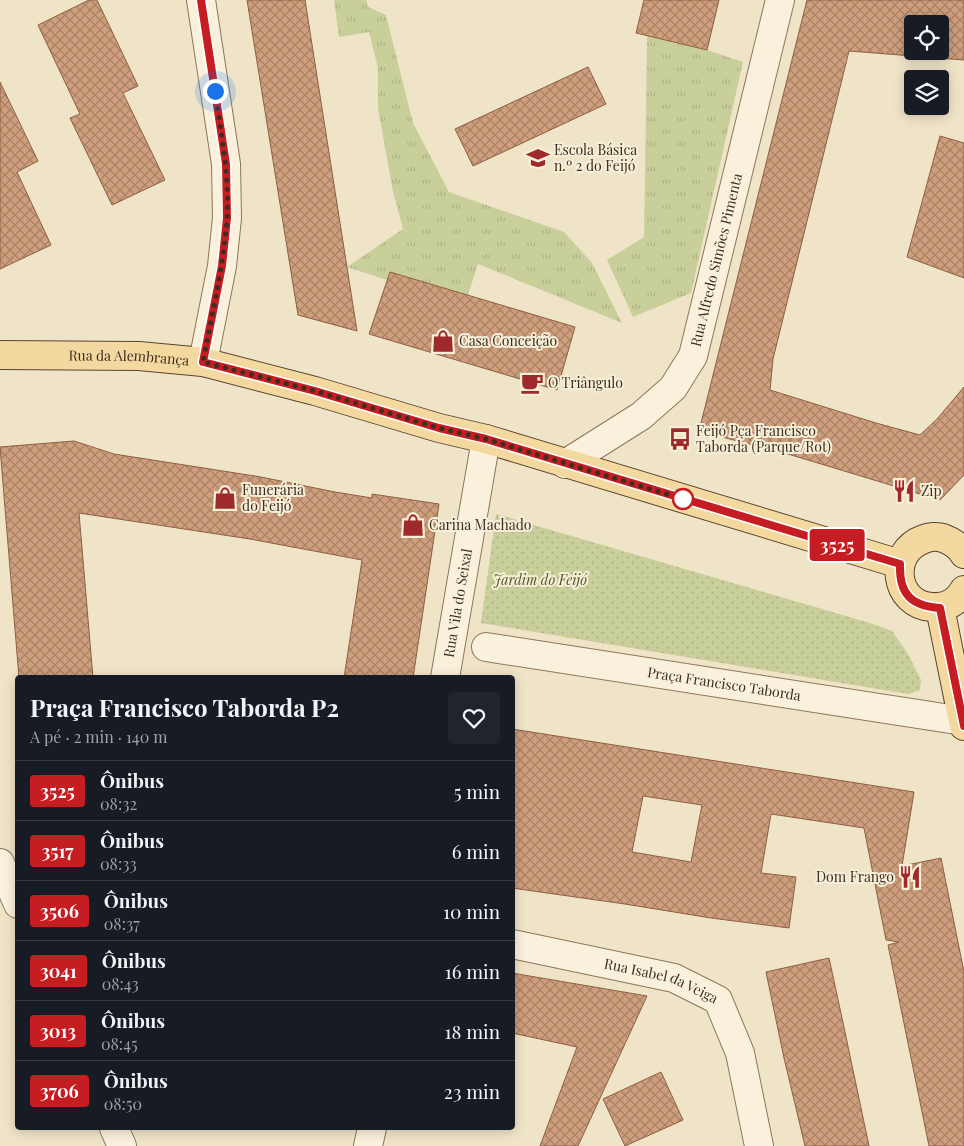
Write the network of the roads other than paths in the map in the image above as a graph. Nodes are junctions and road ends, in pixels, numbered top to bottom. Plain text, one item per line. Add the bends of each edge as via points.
1 (201, 0) edge
2 (780, 0) edge
3 (0, 355) edge
4 (203, 362) junction
5 (486, 439) junction
6 (565, 464) junction
7 (963, 550) edge
8 (900, 564) junction
9 (964, 590) edge
10 (940, 608) junction
11 (486, 647) dead end
12 (446, 675) edge
13 (963, 723) edge
14 (0, 863) edge
15 (15, 893) edge
16 (515, 945) edge
17 (115, 1130) edge
18 (372, 1130) edge
19 (122, 1146) edge
20 (368, 1146) edge
21 (759, 1146) edge

1 - 4 street via 226,164 227,218 222,266
2 - 6 street, Rua Alfredo Simões Pimenta via 693,356 674,388 642,416
3 - 4 main road, Rua da Alembrança via 139,356
4 - 5 main road, Rua da Alembrança
5 - 6 main road
5 - 12 street, Rua Vila do Seixal
6 - 8 main road
7 - 8 main road via 939,537 926,538 914,543
8 - 10 main road via 899,578 904,591 914,602
9 - 10 main road via 952,603
10 - 13 main road
11 - 13 street, Praça Francisco Taborda
14 - 15 street
16 - 21 street, Rua Isabel da Veiga via 674,978 718,1000 740,1054
17 - 19 street
18 - 20 street

